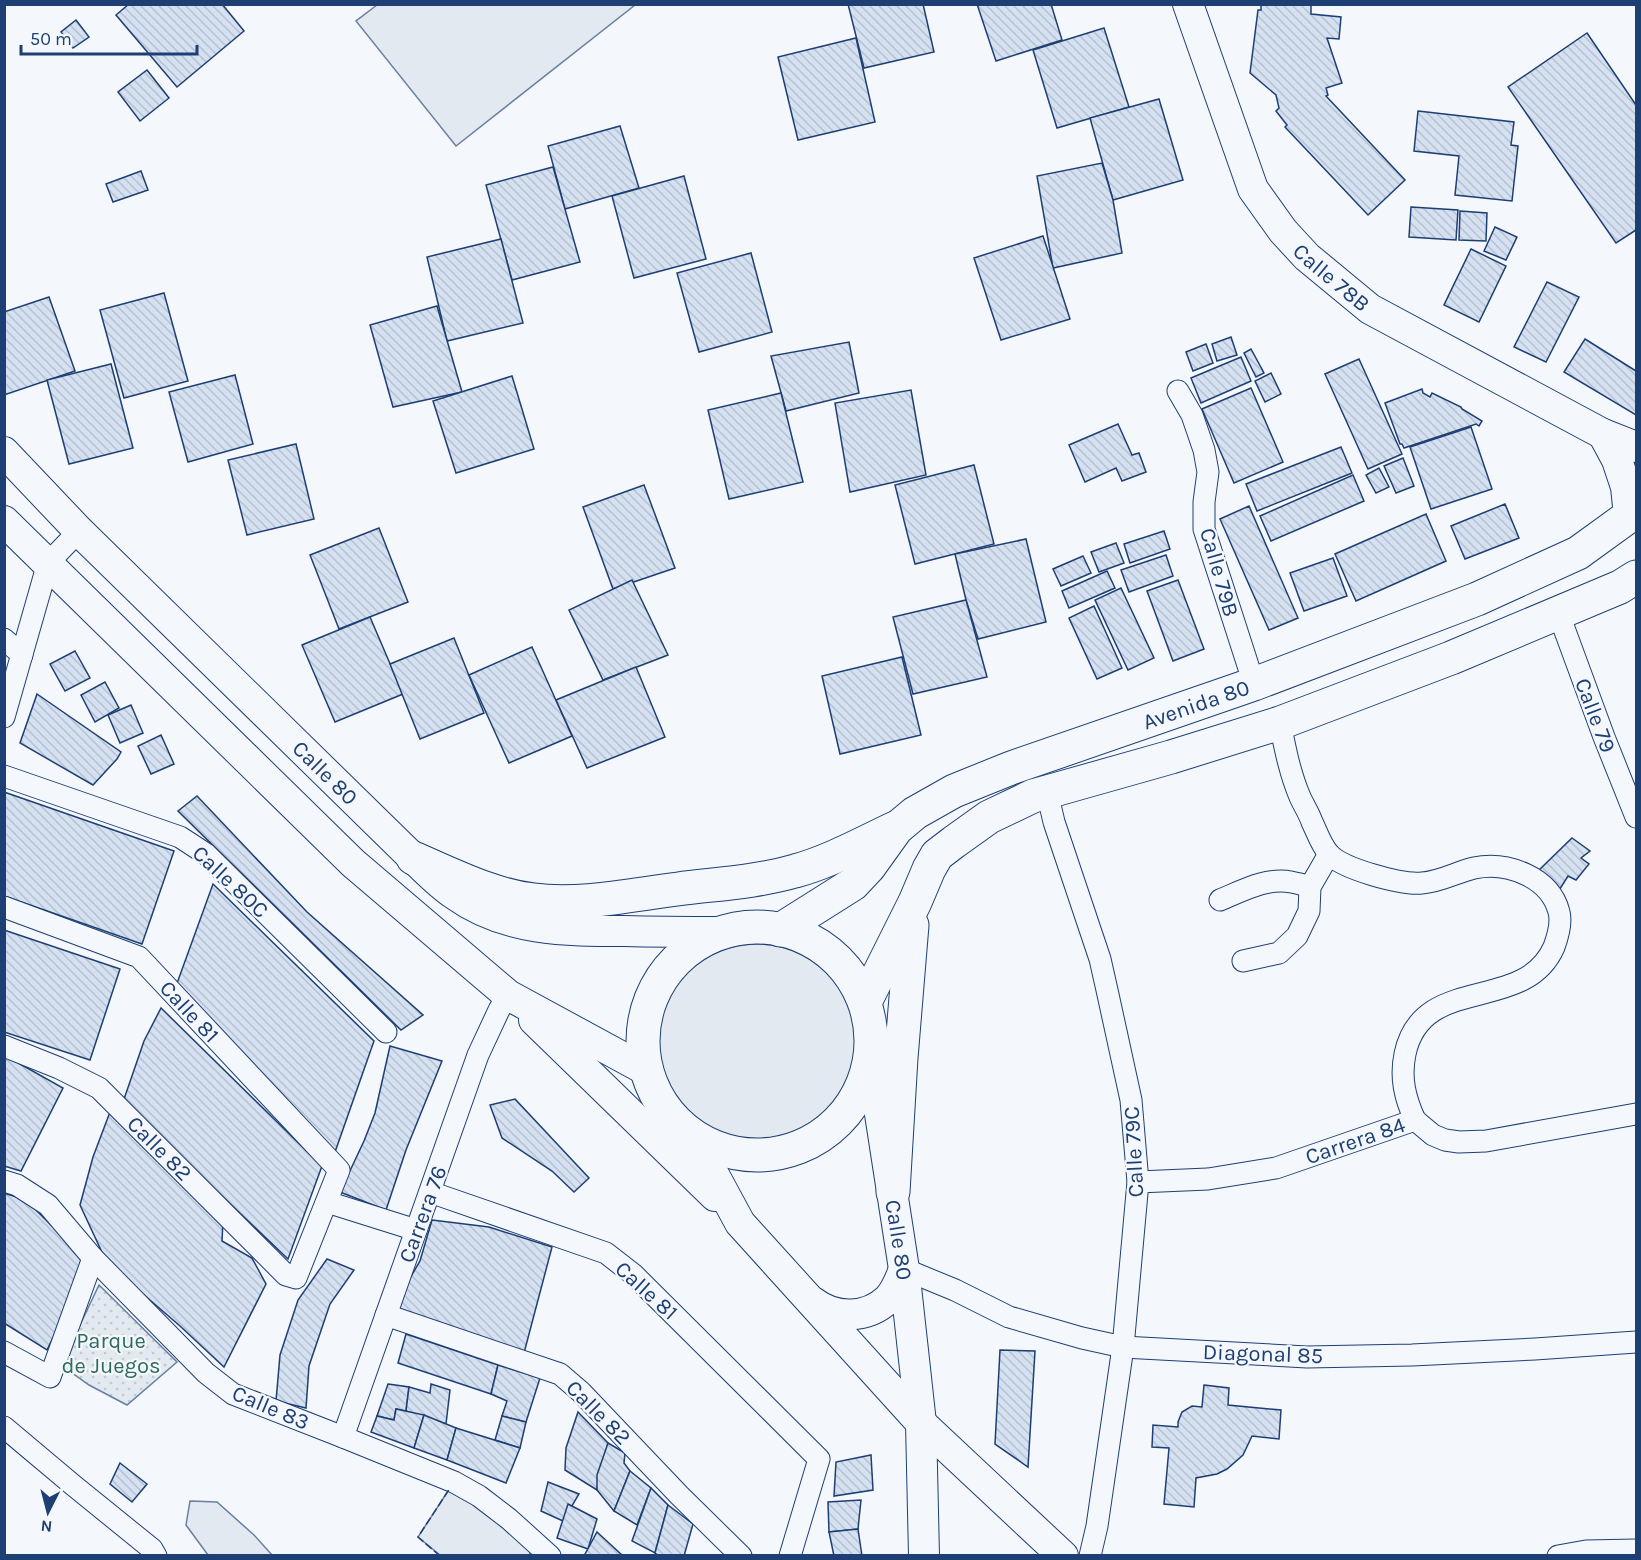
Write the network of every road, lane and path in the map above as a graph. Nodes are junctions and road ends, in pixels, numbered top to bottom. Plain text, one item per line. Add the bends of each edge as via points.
1 (1188, 4) edge
2 (1178, 391) dead end
3 (1603, 434) junction
4 (1636, 447) edge
5 (4, 452) edge
6 (1633, 513) edge
7 (4, 521) edge
8 (79, 531) junction
9 (48, 563) junction
10 (1636, 577) edge
11 (1558, 612) junction
12 (4, 639) edge
13 (22, 655) junction
14 (1254, 684) junction
15 (4, 717) edge
16 (1280, 723) junction
17 (4, 776) edge
18 (1047, 792) junction
19 (1636, 817) edge
20 (897, 828) junction
21 (1329, 854) junction
22 (412, 858) junction
23 (1310, 887) junction
24 (1220, 900) dead end
25 (915, 902) junction
26 (4, 907) edge
27 (780, 930) junction
28 (725, 932) junction
29 (1243, 961) dead end
30 (508, 995) junction
31 (865, 1002) junction
32 (386, 1032) dead end
33 (4, 1046) edge
34 (871, 1056) junction
35 (646, 1070) junction
36 (1636, 1114) edge
37 (1416, 1120) junction
38 (693, 1136) junction
39 (4, 1181) edge
40 (1138, 1182) junction
41 (430, 1192) junction
42 (893, 1192) junction
43 (327, 1202) junction
44 (740, 1223) junction
45 (416, 1230) junction
46 (93, 1258) junction
47 (904, 1269) junction
48 (809, 1298) junction
49 (386, 1314) junction
50 (1636, 1342) edge
51 (1123, 1347) junction
52 (4, 1352) edge
53 (921, 1424) junction
54 (4, 1427) edge
55 (344, 1437) junction
56 (1636, 1550) edge
57 (156, 1556) edge
58 (550, 1556) edge
59 (741, 1556) edge
60 (790, 1556) edge
61 (924, 1556) edge
62 (1063, 1556) edge
63 (1090, 1556) edge
64 (1558, 1556) edge

1 - 3 main road, Calle 78B via 1253,189 1307,257 1370,309
2 - 14 street, Calle 79B via 1204,450 1208,472 1204,529
3 - 4 main road, Calle 78B
3 - 6 main road via 1617,460
5 - 8 main road, Calle 80
6 - 14 main road, Avenida 80 via 1578,553 1545,569 1450,610
7 - 9 main road, Calle 80
8 - 9 street
8 - 22 main road, Calle 80
9 - 13 street
9 - 30 main road, Calle 80 via 353,863
10 - 11 main road, Avenida 80
11 - 16 main road, Avenida 80 via 1451,658
11 - 19 street, Calle 79
12 - 13 street
13 - 15 street
14 - 20 main road, Avenida 80 via 982,779 915,813
16 - 18 main road, Avenida 80
16 - 21 street via 1300,796
17 - 32 street, Calle 80C via 180,837 206,854
18 - 25 main road, Avenida 80 via 989,817 937,855
18 - 40 street, Calle 79C via 1100,959 1131,1100
20 - 22 main road via 795,871 587,901 515,897
20 - 27 main road, Avenida 80 via 853,884
21 - 23 street
21 - 37 street via 1344,865 1413,883 1482,867 1513,869 1543,886 1558,910 1558,935 1551,953 1531,975 1510,986 1446,1003 1416,1027 1405,1052 1402,1075
22 - 28 main road, Calle 80 via 454,895 521,924 571,931
23 - 24 street via 1279,881
23 - 29 street via 1309,911 1297,936 1279,953
25 - 31 main road, Avenida 80
25 - 42 main road
26 - 43 street, Calle 81 via 139,957 339,1170
27 - 28 main road via 752,928
27 - 31 main road via 832,955 846,969
28 - 35 main road via 686,952 657,985 644,1027
30 - 35 main road, Calle 80
30 - 41 street, Carrera 76 via 478,1055
30 - 44 main road
31 - 34 main road
33 - 43 street, Calle 82 via 99,1088 286,1275 296,1278
34 - 38 main road via 866,1078 842,1118 805,1145 759,1156 736,1154
34 - 42 main road, Calle 80
35 - 38 main road via 656,1095 672,1118
36 - 37 street, Carrera 84 via 1486,1141 1459,1142 1433,1135
37 - 40 street, Carrera 84 via 1276,1168 1208,1179
38 - 44 main road
39 - 46 street, Calle 83 via 48,1205
40 - 51 street, Calle 79C
41 - 45 street, Carrera 76
41 - 60 street, Calle 81 via 606,1253 633,1274 819,1459
42 - 47 main road, Calle 80
43 - 45 street
44 - 48 main road
45 - 49 street, Carrera 76
46 - 52 street via 50,1377
46 - 55 street, Calle 83 via 206,1372 233,1394
47 - 48 main road via 889,1298 861,1314 829,1311
47 - 51 street, Diagonal 85 via 1009,1317
47 - 53 main road, Calle 80
48 - 53 main road
49 - 55 street, Carrera 76
49 - 59 street, Calle 82 via 560,1374
50 - 51 street, Diagonal 85 via 1306,1357
51 - 63 street, Calle 79C
53 - 61 main road, Calle 80
53 - 62 main road
54 - 57 street
55 - 58 street, Calle 83 via 479,1496
56 - 64 street

